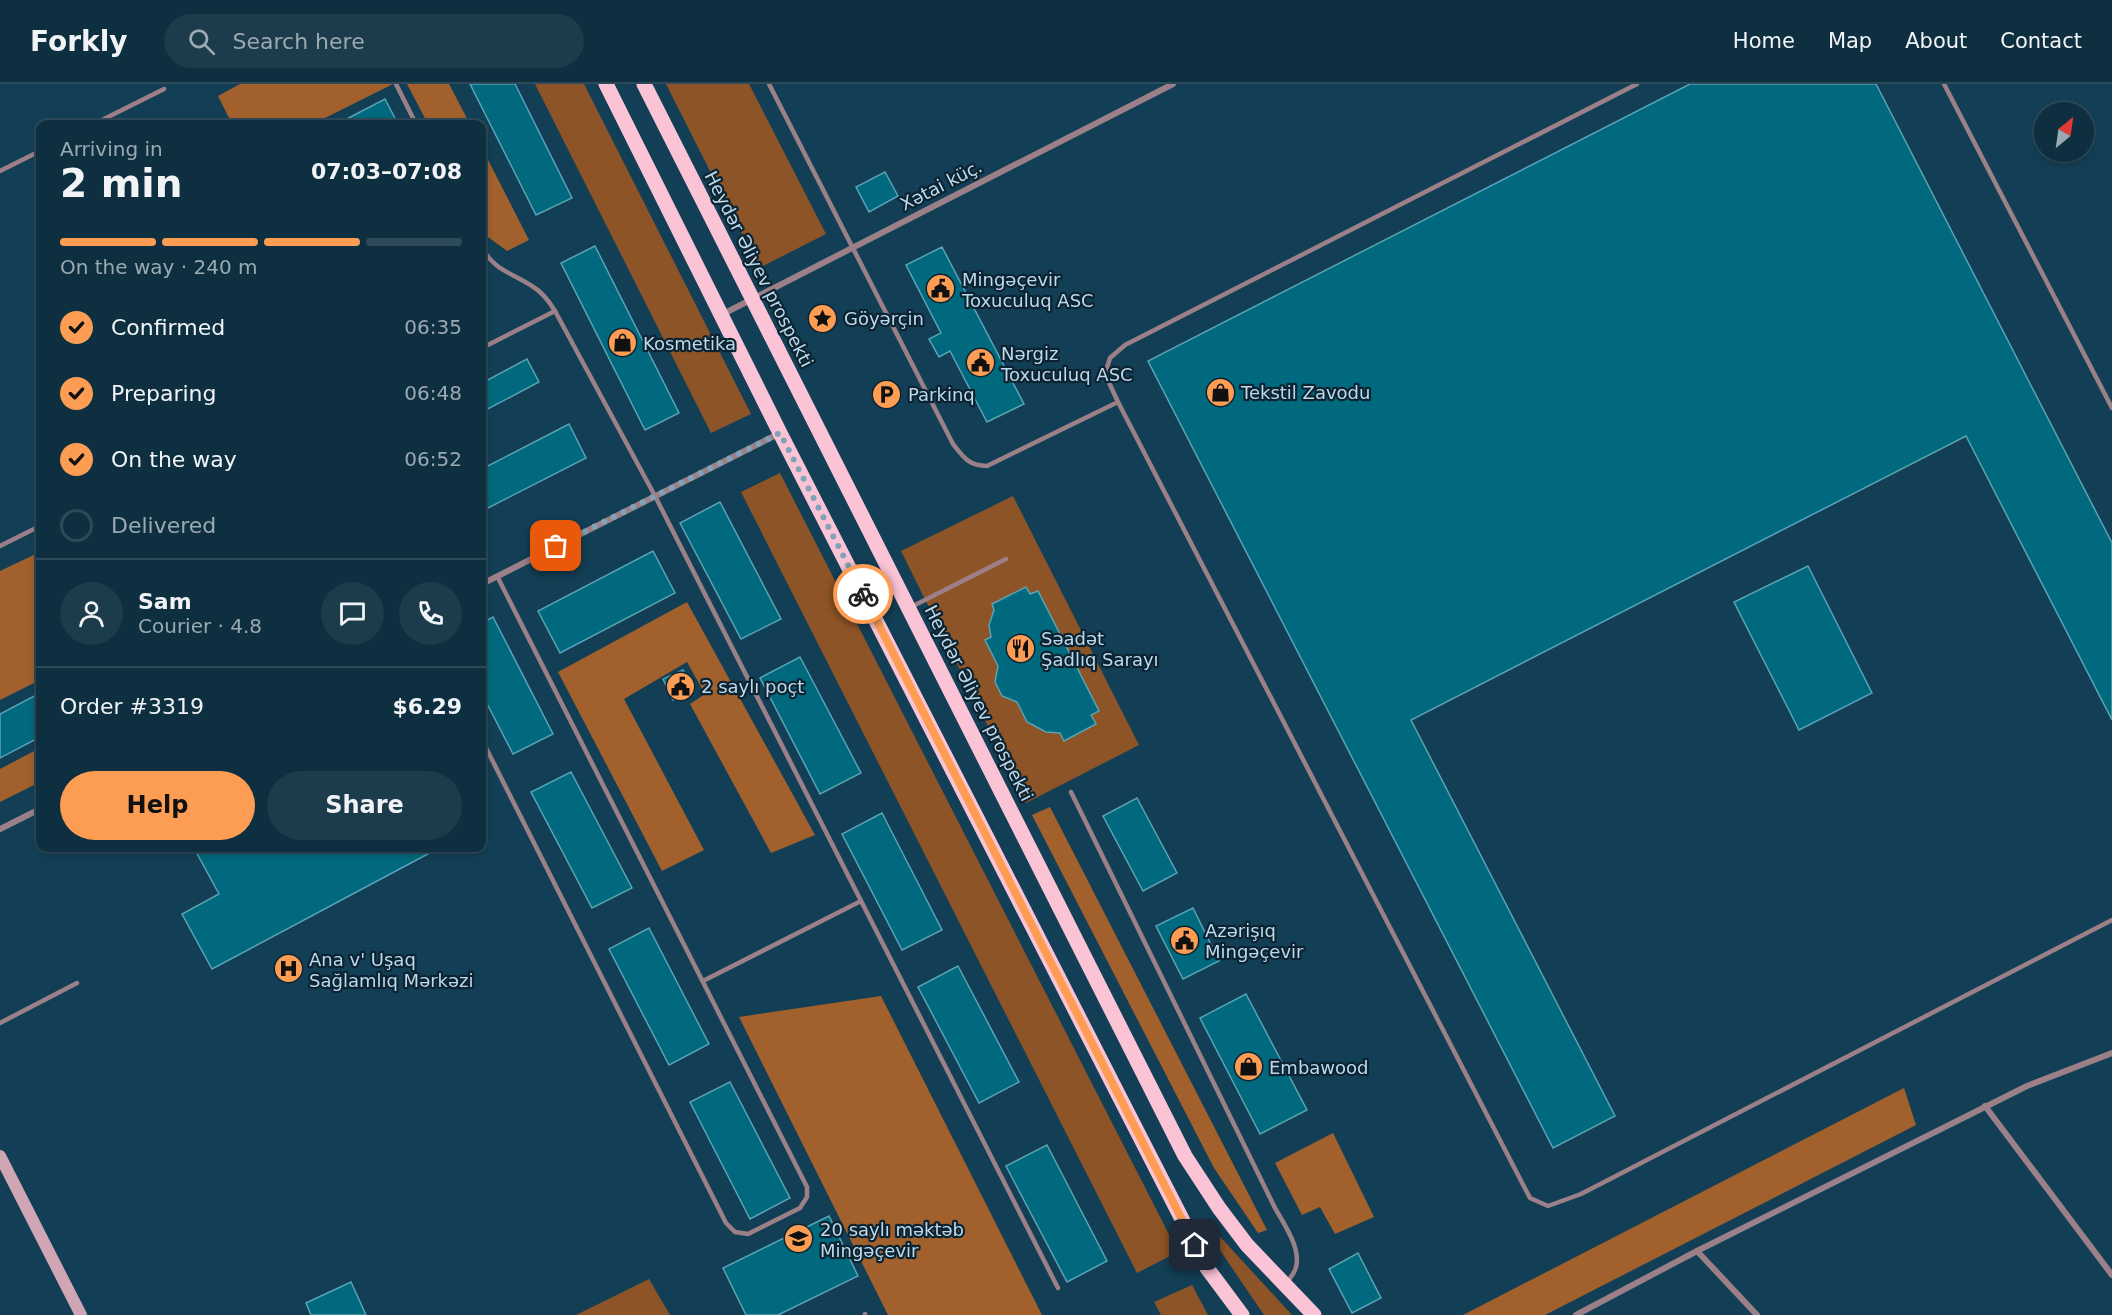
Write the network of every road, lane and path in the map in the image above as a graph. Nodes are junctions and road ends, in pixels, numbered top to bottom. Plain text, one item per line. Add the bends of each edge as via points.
1 (396, 84) edge
2 (606, 84) edge
3 (644, 84) edge
4 (769, 84) edge
5 (1173, 84) edge
6 (1638, 84) edge
7 (1944, 84) edge
8 (164, 89) dead end
9 (102, 120) edge
10 (414, 120) edge
11 (36, 153) edge
12 (0, 171) edge
13 (852, 248) junction
14 (486, 253) edge
15 (753, 300) junction
16 (555, 311) junction
17 (723, 314) junction
18 (486, 346) edge
19 (1118, 402) junction
20 (2112, 408) edge
21 (780, 433) junction
22 (655, 496) junction
23 (36, 528) edge
24 (0, 546) edge
25 (1006, 559) dead end
26 (497, 576) junction
27 (486, 582) edge
28 (909, 608) junction
29 (486, 748) edge
30 (1071, 792) dead end
31 (36, 811) edge
32 (0, 829) edge
33 (861, 901) junction
34 (2112, 920) edge
35 (703, 981) junction
36 (76, 983) dead end
37 (0, 1023) edge
38 (2112, 1053) edge
39 (1985, 1107) junction
40 (0, 1156) edge
41 (1697, 1251) junction
42 (2112, 1275) edge
43 (1284, 1286) junction
44 (1058, 1288) dead end
45 (81, 1315) edge
46 (1242, 1315) edge
47 (1314, 1315) edge
48 (1576, 1315) edge
49 (1757, 1315) edge

1 - 10 lane
2 - 17 main road
3 - 15 main road, Heydər Əliyev prospekti
4 - 13 lane
5 - 13 street, Xətai küç.
6 - 19 lane via 1125,345 1110,358 1105,374
7 - 20 lane
8 - 9 lane
11 - 12 lane
13 - 15 street, Xətai küç.
13 - 19 lane via 953,444 975,466 999,461
14 - 16 lane via 502,271 532,286
15 - 17 street, Xətai küç.
15 - 28 main road, Heydər Əliyev prospekti
16 - 18 lane
16 - 22 lane
17 - 21 main road
19 - 34 lane via 1530,1198 1548,1206 1581,1194
21 - 22 street
21 - 46 main road via 1207,1268
22 - 26 street
22 - 33 lane
23 - 24 lane
25 - 28 lane
26 - 27 street
26 - 35 lane
28 - 43 main road, Heydər Əliyev prospekti via 1185,1156 1247,1245
29 - 35 lane via 726,1223 735,1232 748,1234 800,1208 807,1197 807,1187
30 - 43 lane via 1288,1232 1297,1255 1296,1268
31 - 32 street
33 - 35 lane
33 - 44 lane
36 - 37 lane
38 - 39 street
39 - 41 street
39 - 42 street
40 - 45 street
41 - 48 street
41 - 49 street
43 - 47 main road, Heydər Əliyev prospekti

